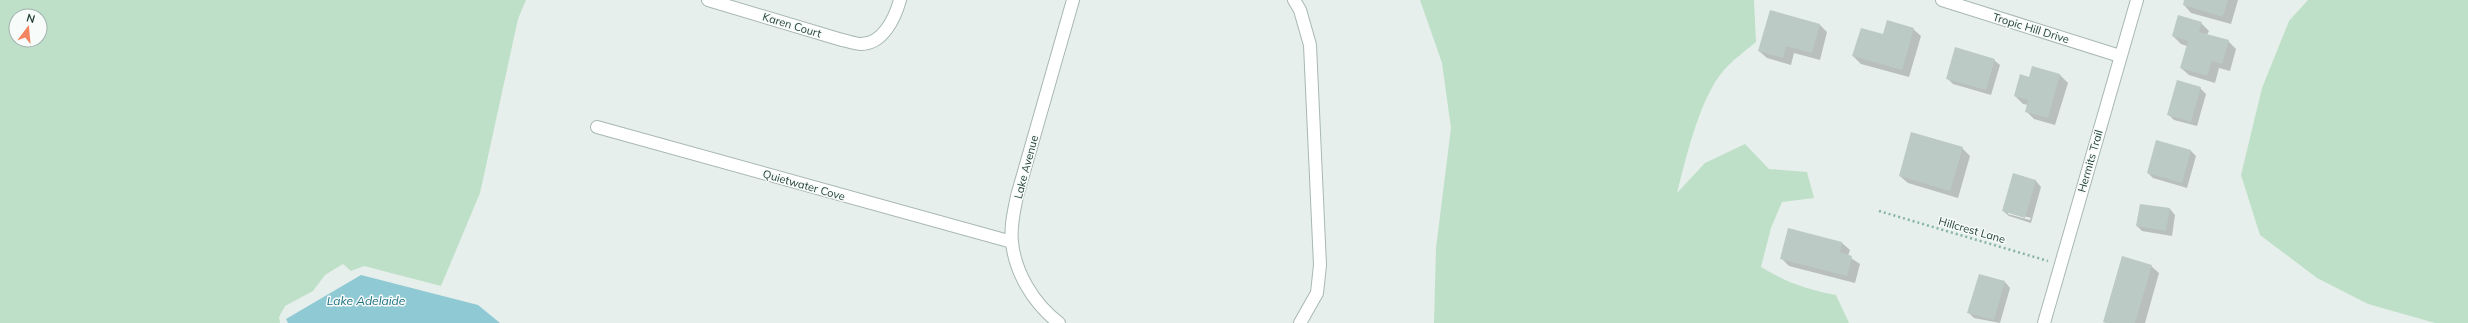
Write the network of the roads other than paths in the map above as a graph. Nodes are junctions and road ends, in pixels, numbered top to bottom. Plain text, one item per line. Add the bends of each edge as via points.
1 (708, 0) edge
2 (900, 0) edge
3 (1073, 0) edge
4 (1294, 0) edge
5 (1942, 0) edge
6 (2136, 0) edge
7 (2120, 56) junction
8 (597, 127) dead end
9 (1012, 242) junction
10 (1059, 323) edge
11 (1300, 323) edge
12 (2044, 323) edge

1 - 2 street, Karen Court via 861,44 876,39 888,27
3 - 9 street, Lake Avenue via 1017,196 1012,222
4 - 11 street via 1300,10 1310,45 1320,265 1317,293
5 - 7 street, Tropic Hill Drive
6 - 7 street, Hermits Trail
7 - 12 street, Hermits Trail
8 - 9 street, Quietwater Cove
9 - 10 street, Lake Avenue via 1018,270 1030,293

